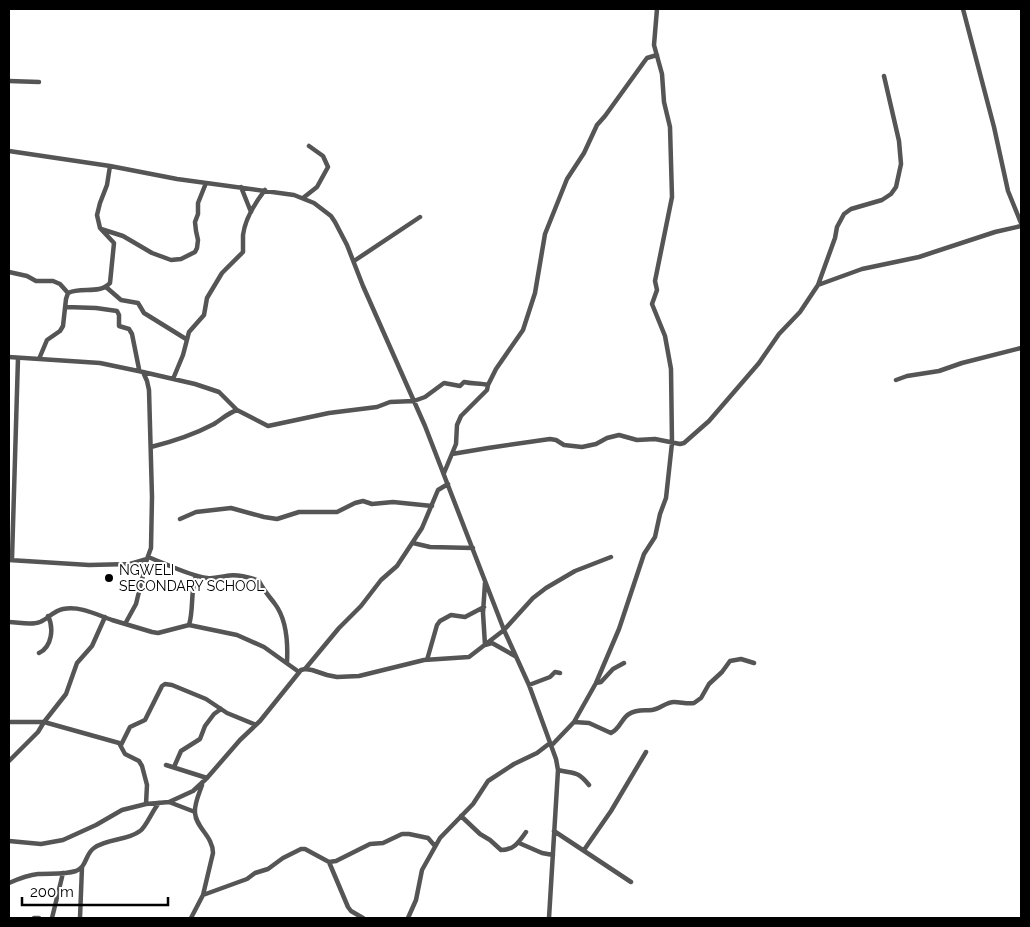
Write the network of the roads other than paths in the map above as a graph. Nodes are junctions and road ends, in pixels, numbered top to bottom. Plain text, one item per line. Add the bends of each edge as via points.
1 (657, 9) edge
2 (963, 9) edge
3 (657, 55) junction
4 (884, 76) dead end
5 (9, 81) edge
6 (39, 82) dead end
7 (309, 146) dead end
8 (9, 151) edge
9 (110, 166) junction
10 (206, 183) junction
11 (241, 187) junction
12 (265, 190) junction
13 (303, 198) junction
14 (251, 212) junction
15 (420, 217) dead end
16 (1021, 225) edge
17 (101, 229) junction
18 (354, 261) junction
19 (9, 272) edge
20 (818, 285) junction
21 (106, 287) junction
22 (68, 292) junction
23 (66, 307) junction
24 (186, 340) junction
25 (1021, 348) edge
26 (9, 357) edge
27 (18, 358) junction
28 (39, 359) junction
29 (141, 370) junction
30 (173, 380) junction
31 (896, 380) dead end
32 (488, 385) junction
33 (414, 401) junction
34 (237, 410) junction
35 (672, 443) junction
36 (150, 447) junction
37 (452, 454) junction
38 (444, 473) junction
39 (448, 484) junction
40 (432, 506) junction
41 (180, 519) dead end
42 (413, 543) junction
43 (473, 548) junction
44 (611, 557) dead end
45 (148, 558) junction
46 (10, 559) edge
47 (196, 576) junction
48 (485, 579) junction
49 (484, 608) junction
50 (48, 616) junction
51 (105, 617) junction
52 (9, 622) edge
53 (125, 624) junction
54 (189, 625) junction
55 (504, 630) junction
56 (485, 645) junction
57 (39, 653) dead end
58 (517, 657) junction
59 (427, 660) junction
60 (287, 662) junction
61 (624, 663) dead end
62 (754, 663) dead end
63 (305, 669) junction
64 (298, 672) junction
65 (560, 673) dead end
66 (596, 683) junction
67 (529, 686) junction
68 (221, 709) junction
69 (9, 722) edge
70 (44, 722) junction
71 (574, 722) junction
72 (256, 724) junction
73 (121, 745) junction
74 (550, 745) junction
75 (646, 752) dead end
76 (9, 761) edge
77 (166, 765) dead end
78 (174, 767) junction
79 (558, 770) junction
80 (207, 778) junction
81 (202, 784) junction
82 (588, 785) dead end
83 (169, 802) junction
84 (159, 803) junction
85 (146, 804) junction
86 (195, 812) junction
87 (461, 816) junction
88 (554, 831) junction
89 (526, 832) dead end
90 (9, 841) edge
91 (519, 843) junction
92 (434, 846) junction
93 (584, 850) junction
94 (553, 855) junction
95 (328, 862) junction
96 (82, 867) junction
97 (63, 874) junction
98 (631, 882) dead end
99 (9, 883) edge
100 (203, 895) junction
101 (34, 918) edge
102 (39, 918) edge
103 (52, 918) edge
104 (80, 918) edge
105 (191, 918) edge
106 (363, 918) edge
107 (408, 918) edge
108 (549, 918) edge

1 - 3 street via 654,45
2 - 16 street via 1008,191
3 - 32 street via 647,58 597,125 584,153 566,179 545,234 535,293 523,330
3 - 35 street via 670,126 672,197 652,304 665,336 671,369
4 - 20 street via 900,151 896,187 882,200 844,214
5 - 6 street
7 - 13 street via 323,156 328,167 317,186
8 - 9 street
9 - 10 street
9 - 17 street via 97,215
10 - 11 street
10 - 17 street via 195,222 197,248 181,259 171,260 152,253 124,236
11 - 12 street
11 - 14 street
12 - 13 street
12 - 14 street
13 - 18 street via 325,211 335,222
14 - 24 street via 243,235 243,252 222,273 207,298 204,315 192,327
15 - 18 street
16 - 20 street via 919,257 862,269
17 - 21 street via 114,243 111,278
18 - 33 street
19 - 22 street via 36,281 53,281
20 - 35 street via 765,356 709,421 684,443
21 - 22 street
21 - 24 street via 121,300 138,303 144,313
22 - 23 street
23 - 28 street via 62,328 46,340
23 - 29 street via 117,311 119,326 130,329
24 - 30 street
25 - 31 street
26 - 27 street
27 - 28 street
27 - 46 street
28 - 29 street via 100,363
29 - 30 street
29 - 36 street via 147,381
30 - 34 street via 219,392
32 - 33 street via 444,383 425,398
32 - 37 street via 461,416
33 - 34 street via 390,402 268,426
33 - 38 street
34 - 36 street via 196,432
35 - 37 street via 655,439 637,440 619,434 589,446 564,445 550,439
35 - 66 street via 666,498 655,537 644,554 619,629
36 - 45 street via 152,497
37 - 38 street
38 - 39 street
39 - 40 street via 438,490
39 - 43 street
40 - 41 street via 363,501 337,512 299,512 277,518 229,508 196,512
40 - 42 street
42 - 43 street via 430,547
42 - 63 street via 397,566 380,580
43 - 48 street
44 - 55 street via 559,578 534,598
45 - 46 street via 130,564 89,565
45 - 47 street
45 - 53 street via 136,604
47 - 54 street
47 - 60 street via 236,576 260,582 262,590 283,619
48 - 49 street
48 - 55 street
49 - 56 street
49 - 59 street via 468,616 451,616 440,621
50 - 51 street via 63,609 79,609
50 - 52 street via 34,624
50 - 57 street via 52,634 46,649
51 - 53 street
51 - 70 street via 92,646 77,663 66,694
53 - 54 street via 158,633
54 - 60 street via 237,635 264,646
55 - 56 street
55 - 58 street
56 - 58 street via 492,643
56 - 59 street via 469,657
58 - 67 street
59 - 63 street via 359,676 327,676
60 - 64 street
61 - 66 street
62 - 71 street via 732,659 694,703 674,702 654,710 639,710 624,718 611,733 589,723
63 - 64 street
64 - 72 street
65 - 67 street via 555,672
66 - 71 street
67 - 74 street
68 - 72 street
68 - 73 street via 206,699 165,684 145,720 130,728
68 - 78 street via 205,726 200,739 181,751
69 - 70 street
70 - 73 street
70 - 76 street
71 - 74 street
72 - 80 street
73 - 85 street via 125,754 140,761 147,786
74 - 79 street
74 - 87 street via 493,777
75 - 93 street
77 - 78 street
78 - 80 street
79 - 82 street via 577,773
79 - 88 street
80 - 81 street
81 - 83 street
81 - 86 street
83 - 84 street
83 - 86 street
84 - 85 street
84 - 96 street via 142,830 109,840 92,850
85 - 90 street via 122,810 63,840 41,844
86 - 100 street via 213,846
87 - 91 street via 501,850
87 - 92 street
88 - 93 street
88 - 94 street
89 - 91 street
91 - 94 street
92 - 95 street via 428,838 402,834
92 - 107 street via 422,870 416,900
93 - 98 street
94 - 108 street
95 - 100 street via 300,849 266,871
95 - 106 street via 348,907
96 - 97 street
96 - 104 street
97 - 99 street via 28,876
97 - 103 street
100 - 105 street
101 - 102 street

